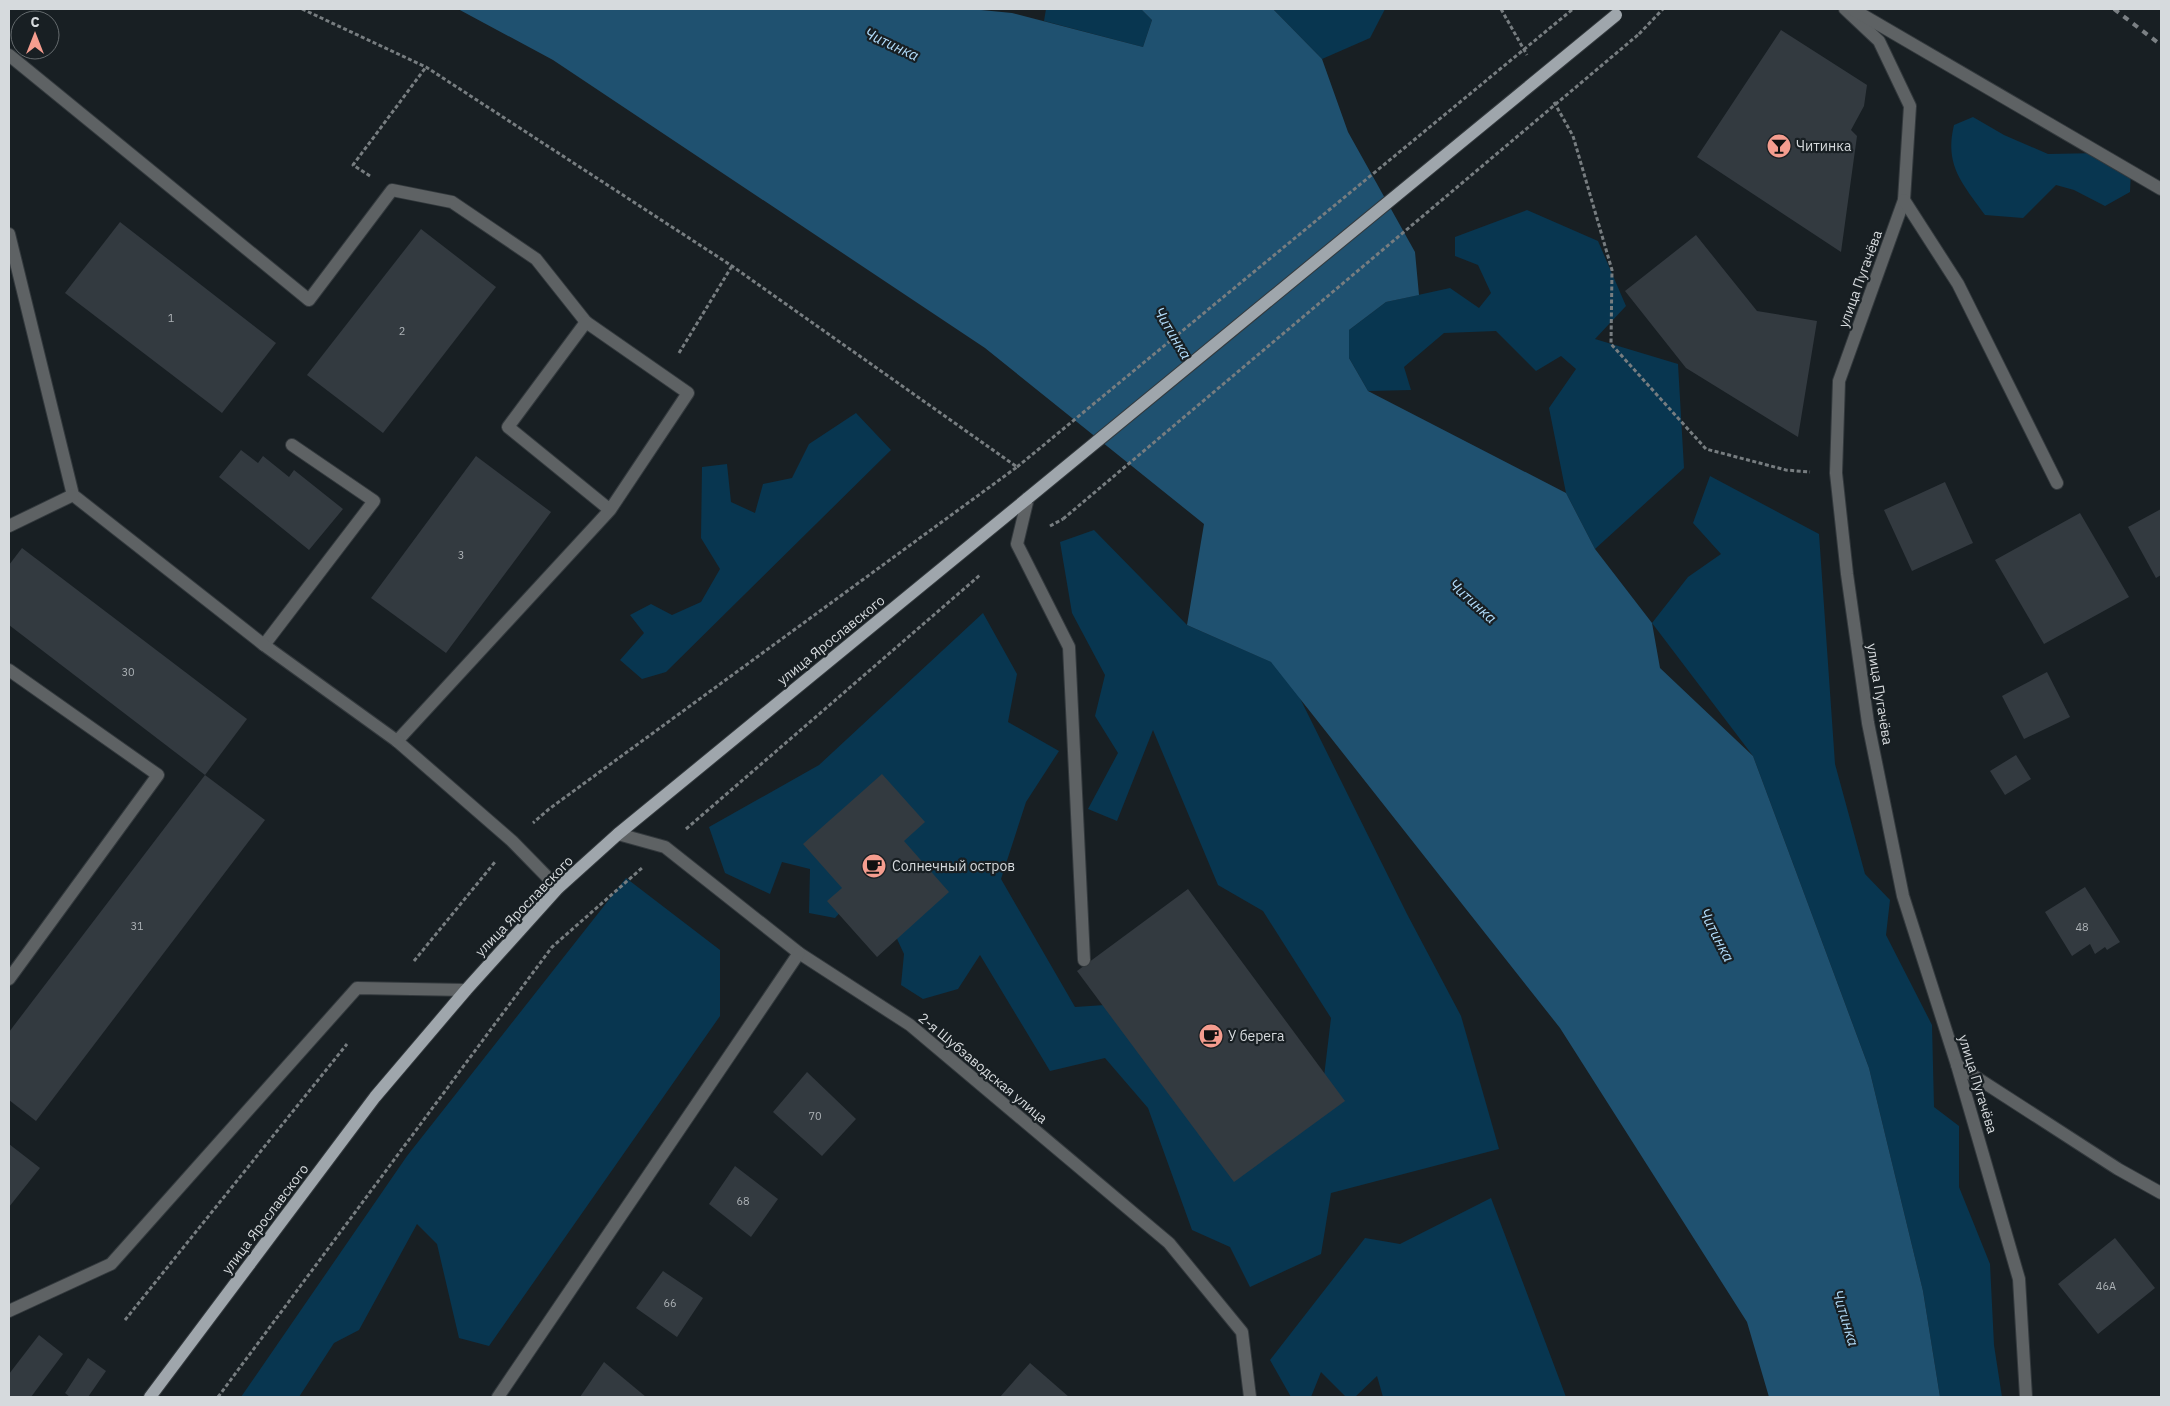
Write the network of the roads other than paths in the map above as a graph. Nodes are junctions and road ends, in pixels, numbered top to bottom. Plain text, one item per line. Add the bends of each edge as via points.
1 (1845, 9) edge
2 (1852, 9) edge
3 (1620, 12) edge
4 (9, 55) edge
5 (2161, 189) edge
6 (1904, 200) junction
7 (9, 234) edge
8 (586, 322) junction
9 (292, 445) dead end
10 (2057, 483) dead end
11 (73, 495) junction
12 (1028, 498) junction
13 (610, 510) junction
14 (9, 526) edge
15 (264, 645) junction
16 (9, 670) edge
17 (397, 741) junction
18 (618, 834) junction
19 (558, 888) junction
20 (799, 953) junction
21 (1084, 960) dead end
22 (9, 979) edge
23 (466, 990) junction
24 (1957, 1065) junction
25 (2161, 1193) edge
26 (9, 1312) edge
27 (150, 1397) edge
28 (498, 1397) edge
29 (1250, 1397) edge
30 (2026, 1397) edge

1 - 6 street, улица Пугачёва via 1880,41 1910,106
2 - 5 street
3 - 12 main road, улица Ярославского, bridge
4 - 8 street via 309,300 392,190 452,202 536,259
6 - 10 street via 1958,284
6 - 24 street, улица Пугачёва via 1839,381 1836,473 1868,722 1901,886
7 - 11 street
8 - 13 street via 508,427
8 - 13 street via 688,394
9 - 15 street via 374,500
11 - 14 street
11 - 15 street
12 - 18 main road, улица Ярославского
12 - 21 street via 1017,544 1069,647
13 - 17 street
15 - 17 street
16 - 22 street via 158,775
17 - 19 street via 512,841
18 - 19 main road, улица Ярославского
18 - 20 street, 2-я Шубзаводская улица via 665,847
19 - 23 main road, улица Ярославского
20 - 28 street
20 - 29 street, 2-я Шубзаводская улица via 910,1026 1169,1243 1242,1332
23 - 26 street via 357,988 110,1264
23 - 27 main road, улица Ярославского via 375,1097
24 - 25 street via 2118,1169
24 - 30 street, улица Пугачёва via 2019,1279

